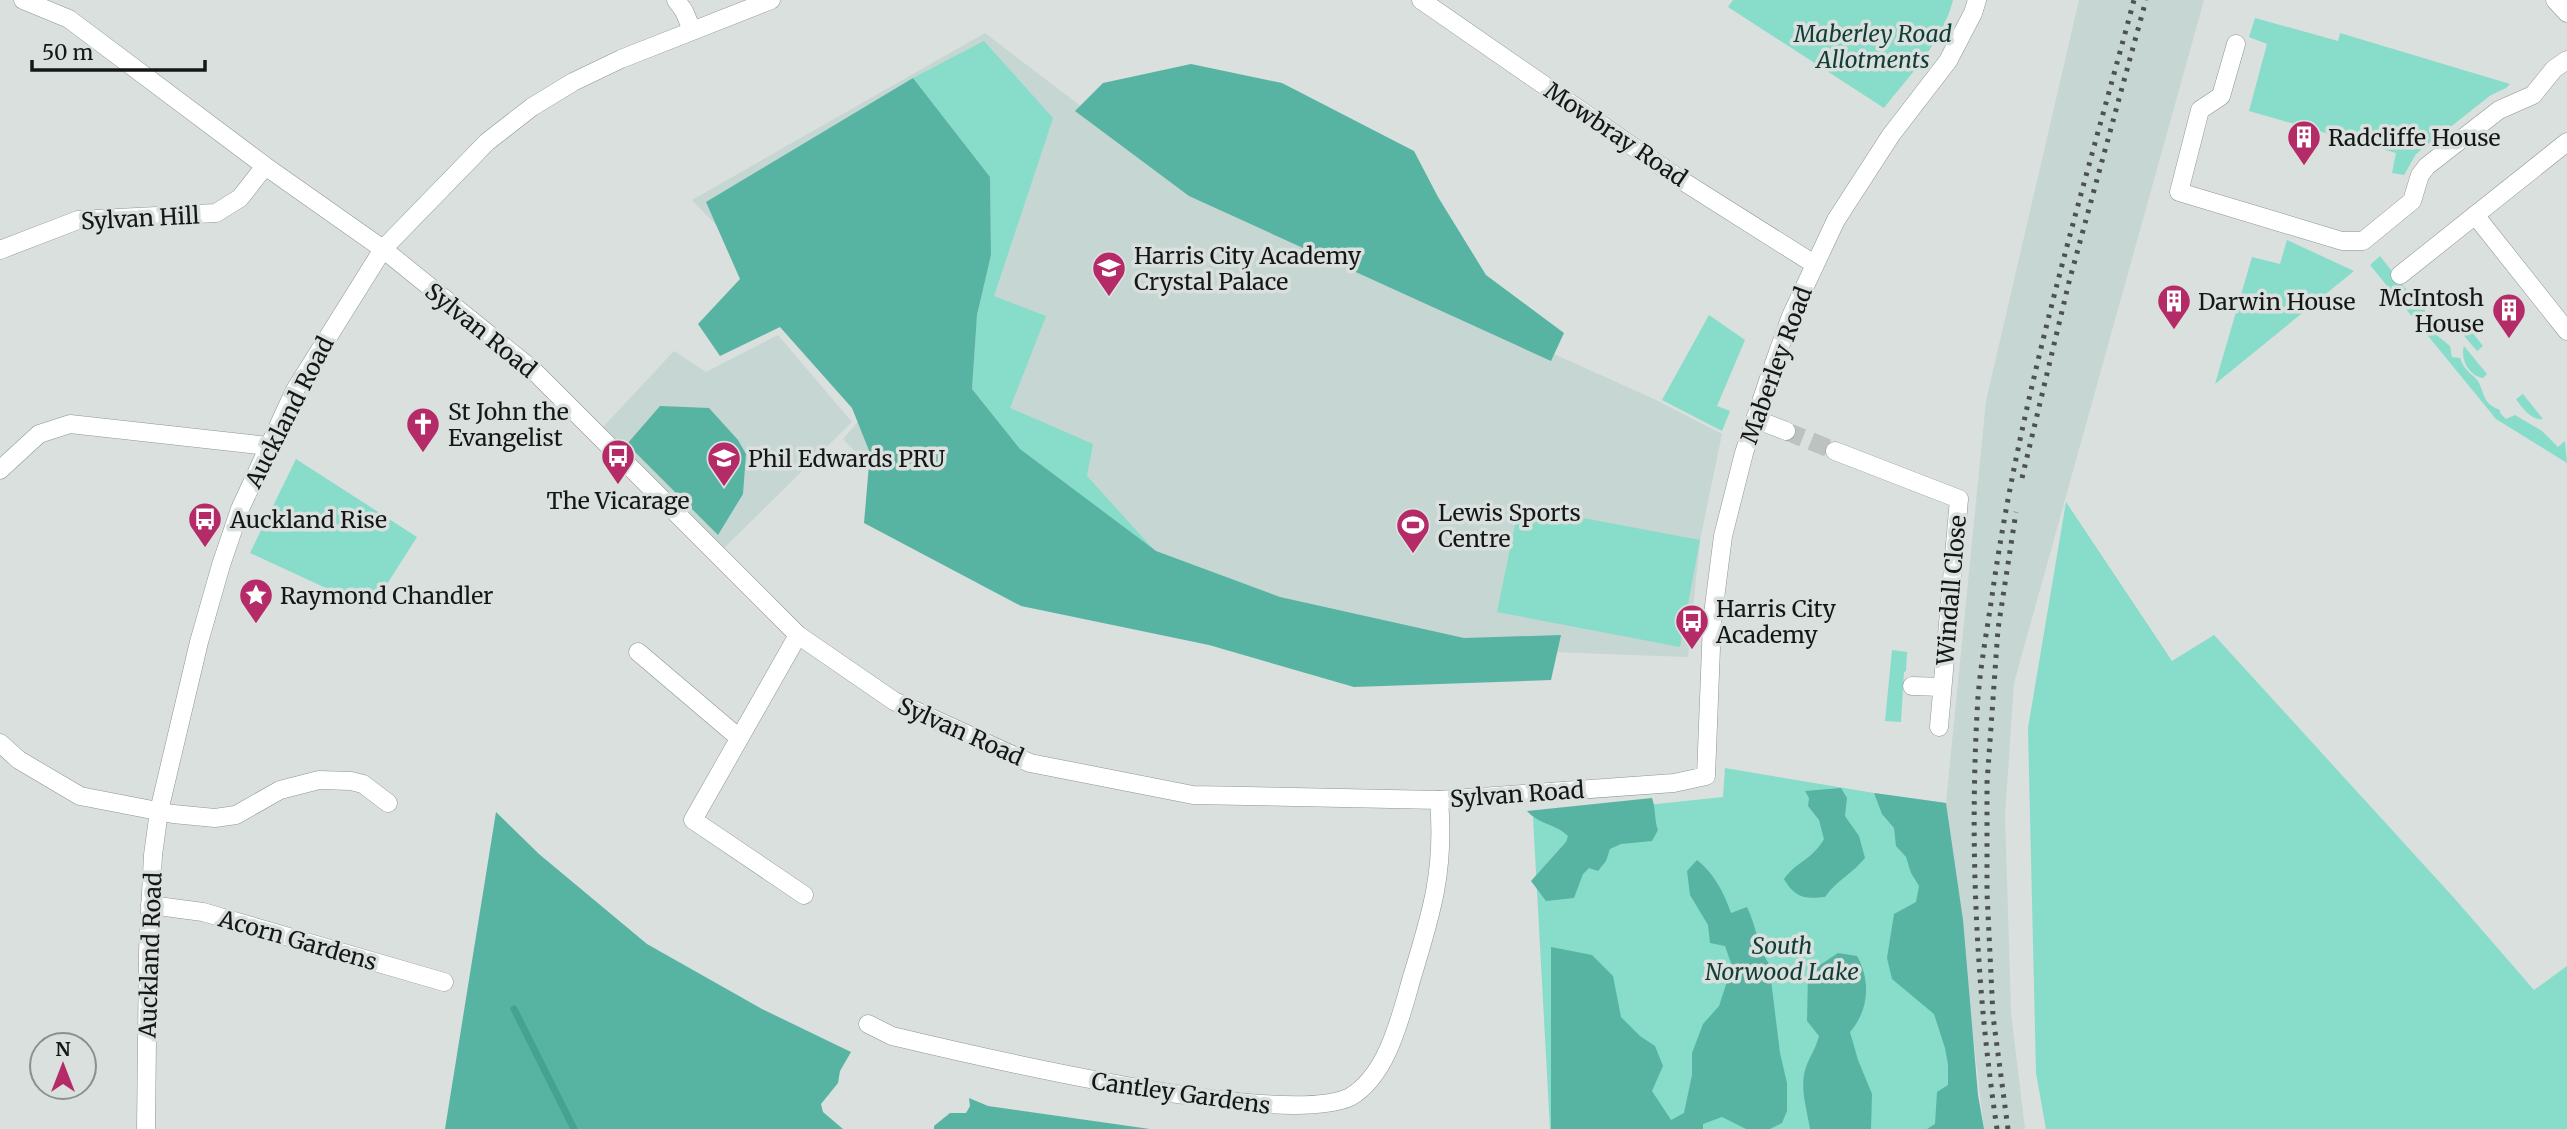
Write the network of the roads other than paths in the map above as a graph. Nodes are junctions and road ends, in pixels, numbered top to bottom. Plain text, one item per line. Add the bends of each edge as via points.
1 (23, 0) edge
2 (676, 0) edge
3 (771, 0) edge
4 (1422, 0) edge
5 (1977, 0) edge
6 (2555, 0) edge
7 (2567, 13) edge
8 (692, 30) junction
9 (2236, 44) dead end
10 (2567, 61) edge
11 (2565, 149) edge
12 (265, 166) junction
13 (2475, 215) junction
14 (383, 249) junction
15 (0, 250) edge
16 (1814, 264) junction
17 (2400, 275) dead end
18 (2567, 331) edge
19 (1755, 419) junction
20 (1786, 431) tunnel mouth
21 (268, 446) junction
22 (1835, 451) tunnel mouth
23 (0, 470) edge
24 (798, 635) junction
25 (638, 652) dead end
26 (1912, 686) dead end
27 (1942, 687) junction
28 (1939, 727) dead end
29 (738, 737) junction
30 (0, 743) edge
31 (1706, 776) joint
32 (1439, 800) junction
33 (388, 803) dead end
34 (159, 811) junction
35 (804, 895) dead end
36 (150, 905) junction
37 (444, 982) dead end
38 (868, 1024) dead end
39 (146, 1129) edge

1 - 12 street via 69,19
2 - 8 street
3 - 8 street, Auckland Road
4 - 16 street, Mowbray Road via 1681,180
5 - 16 street, Maberley Road via 1948,61 1862,178
6 - 7 street
8 - 14 street, Auckland Road via 573,82 532,107 487,142
9 - 10 street via 2221,96 2200,110 2179,192 2342,241 2363,241 2412,201 2427,166 2499,110 2533,95 2554,69
11 - 13 street
12 - 14 street
12 - 15 street, Sylvan Hill via 240,198 216,213 78,220
13 - 17 street
13 - 18 street
14 - 21 street, Auckland Road via 295,390
14 - 24 street, Sylvan Road via 533,370
16 - 19 street, Maberley Road
19 - 20 street
19 - 31 street, Maberley Road via 1723,536 1712,622
21 - 23 street via 71,424 39,435
21 - 34 street, Auckland Road via 217,578
22 - 27 street, Windall Close via 1959,499
24 - 29 street
24 - 32 street, Sylvan Road via 894,701 1030,763 1193,795
25 - 29 street
26 - 27 street, Windall Close
27 - 28 street, Windall Close
29 - 35 street via 693,820
30 - 34 street via 19,760 80,796
31 - 32 street, Sylvan Road via 1674,783
32 - 38 street, Cantley Gardens via 1440,874 1403,1010 1390,1048 1350,1097 1322,1107 1295,1108 1176,1097 892,1036
33 - 34 street via 363,784 319,780 280,789 236,815 215,818
34 - 36 street, Auckland Road
36 - 37 street, Acorn Gardens via 203,912
36 - 39 street, Auckland Road

